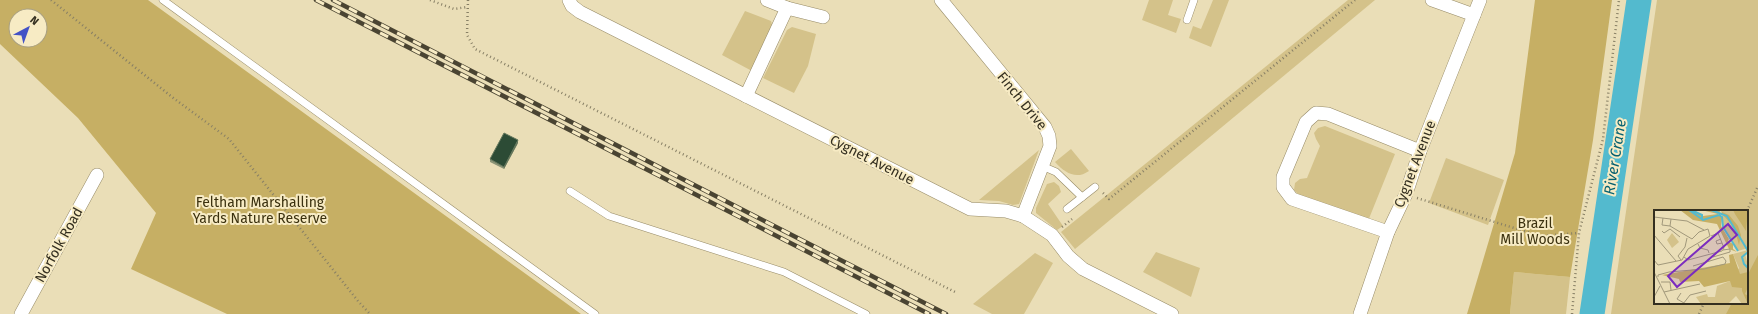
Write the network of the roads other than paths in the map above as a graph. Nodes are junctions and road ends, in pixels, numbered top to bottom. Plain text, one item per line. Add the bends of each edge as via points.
1 (163, 0) edge
2 (569, 0) edge
3 (767, 0) edge
4 (941, 0) edge
5 (1194, 0) edge
6 (1432, 0) edge
7 (1480, 0) edge
8 (788, 8) junction
9 (1474, 15) junction
10 (823, 17) dead end
11 (1187, 20) dead end
12 (746, 96) junction
13 (1420, 151) junction
14 (1042, 166) junction
15 (97, 175) dead end
16 (1095, 187) dead end
17 (570, 191) dead end
18 (1082, 196) junction
19 (1067, 209) dead end
20 (1023, 216) junction
21 (1388, 232) junction
22 (21, 314) edge
23 (595, 314) edge
24 (866, 314) edge
25 (1172, 314) edge
26 (1360, 314) edge

1 - 23 lane
2 - 12 street, Cygnet Avenue via 580,12
3 - 8 street
4 - 14 street, Finch Drive via 1045,127 1050,146
5 - 11 lane
6 - 9 street
7 - 9 street, Cygnet Avenue
8 - 10 street
8 - 12 street
9 - 13 street, Cygnet Avenue
12 - 20 street, Cygnet Avenue via 970,209 1006,211
13 - 21 street, Cygnet Avenue via 1406,194
13 - 21 street via 1328,114 1316,113 1306,122 1283,177 1283,187 1292,199
14 - 18 lane via 1056,172
14 - 20 street, Finch Drive
15 - 22 street, Norfolk Road
16 - 18 lane
17 - 24 lane via 609,216 784,272
18 - 19 lane
20 - 25 street, Cygnet Avenue via 1052,234 1068,256 1083,269
21 - 26 street, Cygnet Avenue

